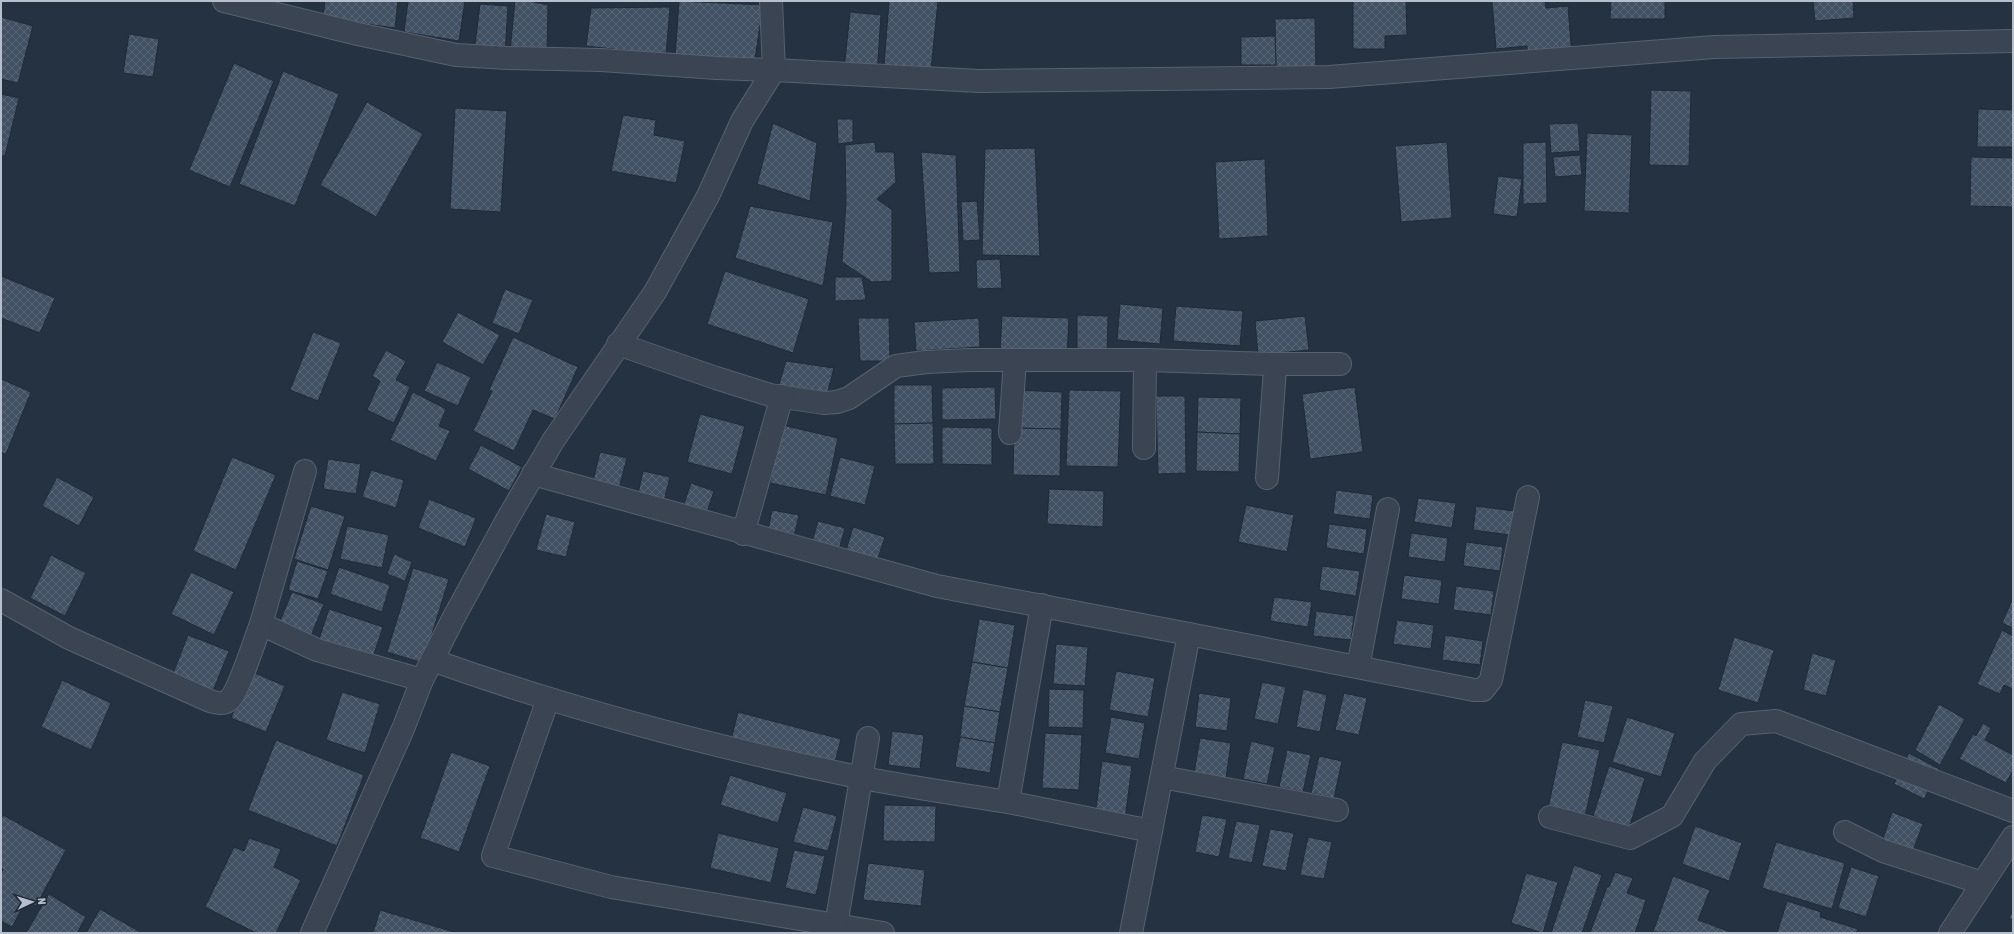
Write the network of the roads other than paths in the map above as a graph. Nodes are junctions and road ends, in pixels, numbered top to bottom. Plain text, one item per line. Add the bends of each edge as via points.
1 (224, 1) edge
2 (772, 1) edge
3 (778, 1) edge
4 (2013, 41) edge
5 (774, 70) junction
6 (618, 344) junction
7 (1015, 360) junction
8 (1146, 360) junction
9 (1271, 364) junction
10 (1340, 364) dead end
11 (782, 396) junction
12 (1010, 432) dead end
13 (1144, 448) dead end
14 (305, 471) dead end
15 (533, 474) junction
16 (1267, 478) dead end
17 (1528, 497) dead end
18 (1388, 509) dead end
19 (743, 534) junction
20 (1, 600) edge
21 (1042, 605) junction
22 (261, 624) junction
23 (1189, 634) junction
24 (432, 660) junction
25 (1358, 667) junction
26 (422, 680) junction
27 (548, 699) junction
28 (868, 738) dead end
29 (860, 777) junction
30 (1162, 777) junction
31 (1008, 802) junction
32 (1337, 810) dead end
33 (2013, 811) edge
34 (1550, 817) dead end
35 (1151, 831) junction
36 (1845, 832) dead end
37 (2013, 837) edge
38 (1982, 883) junction
39 (836, 925) junction
40 (312, 933) edge
41 (884, 933) edge
42 (1131, 933) edge
43 (1950, 933) edge

1 - 5 street via 456,55
2 - 5 street
3 - 5 street
4 - 5 street via 1714,47 1329,77 979,81
5 - 6 street via 742,121 708,196 655,292
6 - 11 street via 716,378 770,395
6 - 15 street
7 - 8 street
7 - 11 street via 926,362 896,366 849,398 837,402 824,403
7 - 12 street
8 - 9 street
8 - 13 street
9 - 10 street
9 - 16 street via 1275,369
11 - 19 street
14 - 22 street
15 - 19 street
15 - 24 street
17 - 25 street via 1491,680 1484,690
18 - 25 street
19 - 21 street via 937,586
20 - 22 street via 68,638 210,702 221,704 230,700
21 - 23 street
21 - 31 street
22 - 26 street via 317,650
23 - 25 street
23 - 30 street
24 - 26 street
24 - 27 street
26 - 40 street via 403,729
27 - 29 street via 723,747
27 - 39 street via 493,856 611,887
28 - 29 street
29 - 31 street
29 - 39 street
30 - 32 street
30 - 35 street
31 - 35 street
33 - 34 street via 1776,721 1741,724 1705,760 1672,816 1630,838
35 - 42 street
36 - 38 street via 1883,851
37 - 38 street
38 - 43 street
39 - 41 street

